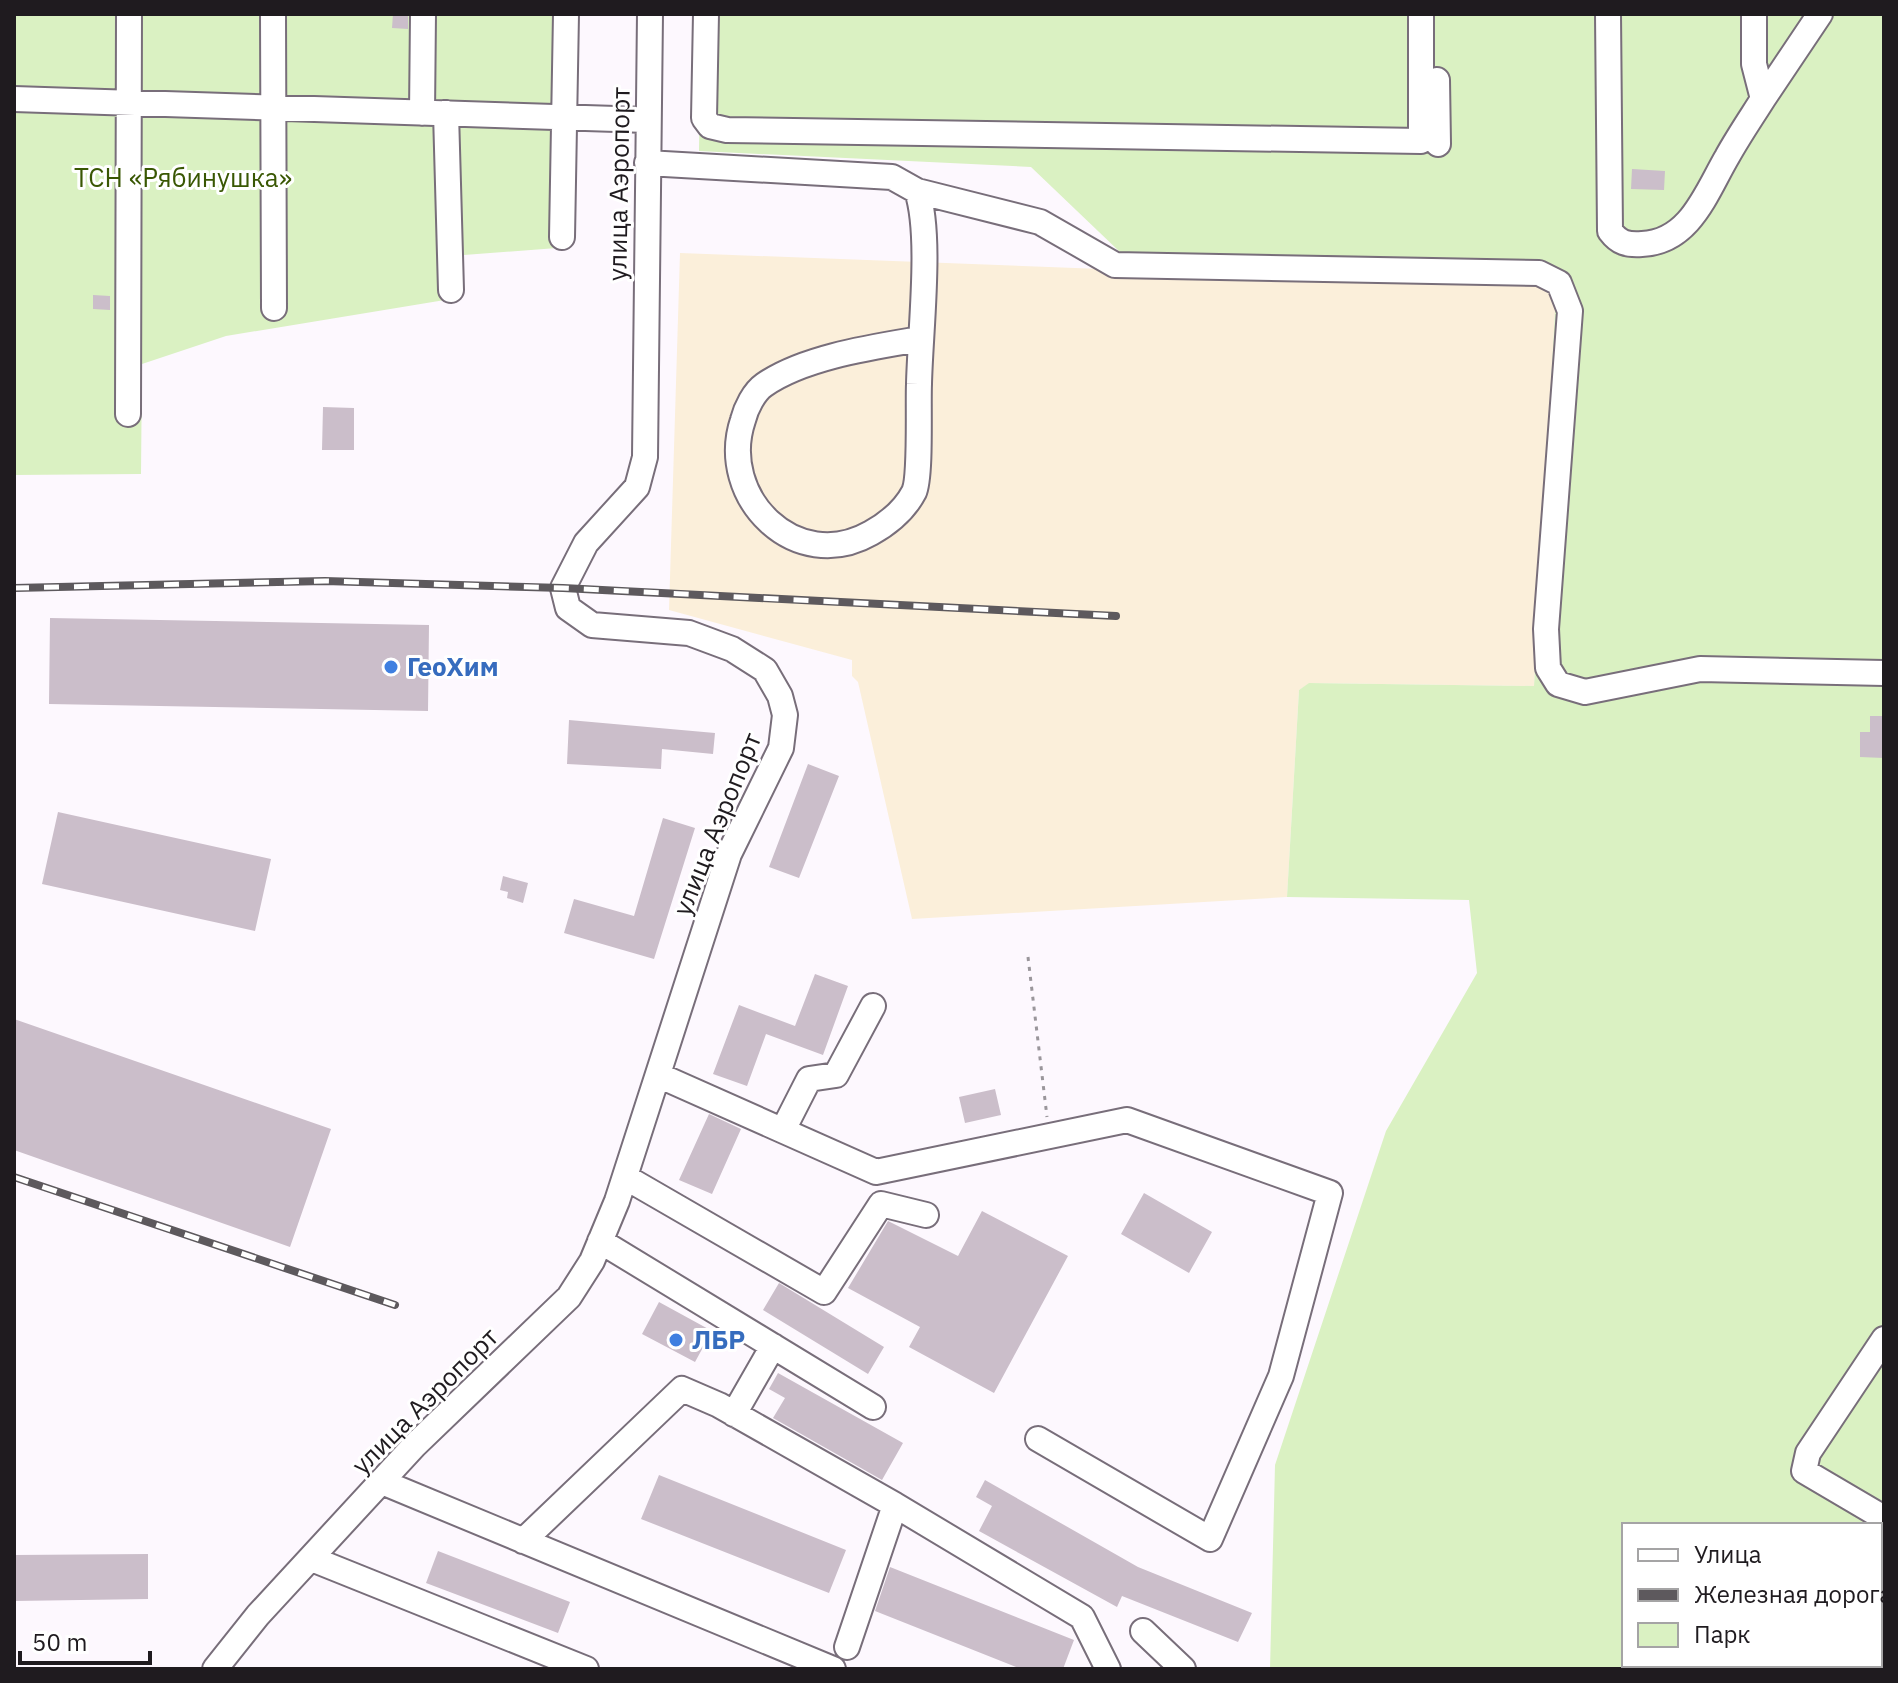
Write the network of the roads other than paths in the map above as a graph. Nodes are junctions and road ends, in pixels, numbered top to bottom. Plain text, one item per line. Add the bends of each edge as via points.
1 (129, 14) edge
2 (273, 14) edge
3 (423, 14) edge
4 (566, 14) edge
5 (650, 14) edge
6 (706, 14) edge
7 (1421, 14) edge
8 (1436, 14) edge
9 (1608, 14) edge
10 (1754, 14) edge
11 (1820, 14) edge
12 (14, 99) edge
13 (1763, 99) junction
14 (128, 103) junction
15 (272, 108) junction
16 (422, 113) junction
17 (446, 113) junction
18 (565, 117) junction
19 (647, 120) junction
20 (1438, 144) dead end
21 (647, 163) junction
22 (917, 191) junction
23 (562, 237) dead end
24 (451, 290) dead end
25 (274, 308) dead end
26 (920, 339) junction
27 (128, 414) dead end
28 (1884, 673) edge
29 (873, 1006) dead end
30 (658, 1075) junction
31 (783, 1130) junction
32 (625, 1177) junction
33 (926, 1215) dead end
34 (600, 1241) junction
35 (1884, 1339) edge
36 (773, 1346) junction
37 (873, 1407) dead end
38 (734, 1414) junction
39 (1038, 1439) dead end
40 (382, 1482) junction
41 (895, 1505) junction
42 (1884, 1518) edge
43 (523, 1541) junction
44 (312, 1559) junction
45 (1143, 1631) dead end
46 (847, 1647) dead end
47 (215, 1669) edge
48 (586, 1669) edge
49 (833, 1669) edge
50 (1108, 1669) edge
51 (1183, 1669) edge

1 - 14 street
2 - 15 street
3 - 16 street
4 - 18 street
5 - 19 street, улица Аэропорт
6 - 7 street via 704,118 710,126 727,130 1421,141
8 - 20 street
9 - 13 street via 1610,231 1617,240 1655,244 1678,232 1699,210
10 - 13 street via 1754,64
11 - 13 street
12 - 14 street
14 - 15 street
14 - 27 street
15 - 16 street
15 - 25 street
16 - 17 street
17 - 18 street
17 - 24 street
18 - 19 street
18 - 23 street
19 - 21 street, улица Аэропорт
21 - 22 street via 892,177
21 - 30 street, улица Аэропорт via 645,457 637,487 586,543 563,588 568,608 592,625 689,633 732,649 765,670 785,715 781,748 729,854
22 - 26 street via 924,211
22 - 28 street via 1040,222 1115,265 1539,273 1559,283 1570,311 1546,629 1548,668 1558,684 1585,692 1700,669
26 - 26 street via 784,373 761,387 735,442 754,507 785,535 822,548 855,542 893,521 915,490
29 - 31 street via 836,1075 809,1079
30 - 31 street
30 - 32 street, улица Аэропорт
31 - 39 street via 876,1172 1127,1120 1330,1193 1281,1376 1210,1539
32 - 33 street via 824,1292 881,1204
32 - 34 street, улица Аэропорт
34 - 36 street
34 - 40 street, улица Аэропорт via 569,1297
35 - 42 street via 1808,1453 1804,1471
36 - 37 street
36 - 38 street
38 - 41 street
38 - 43 street via 682,1389
40 - 43 street
40 - 44 street, улица Аэропорт
41 - 46 street
41 - 50 street via 1082,1617
43 - 49 street
44 - 47 street, улица Аэропорт
44 - 48 street
45 - 51 street

